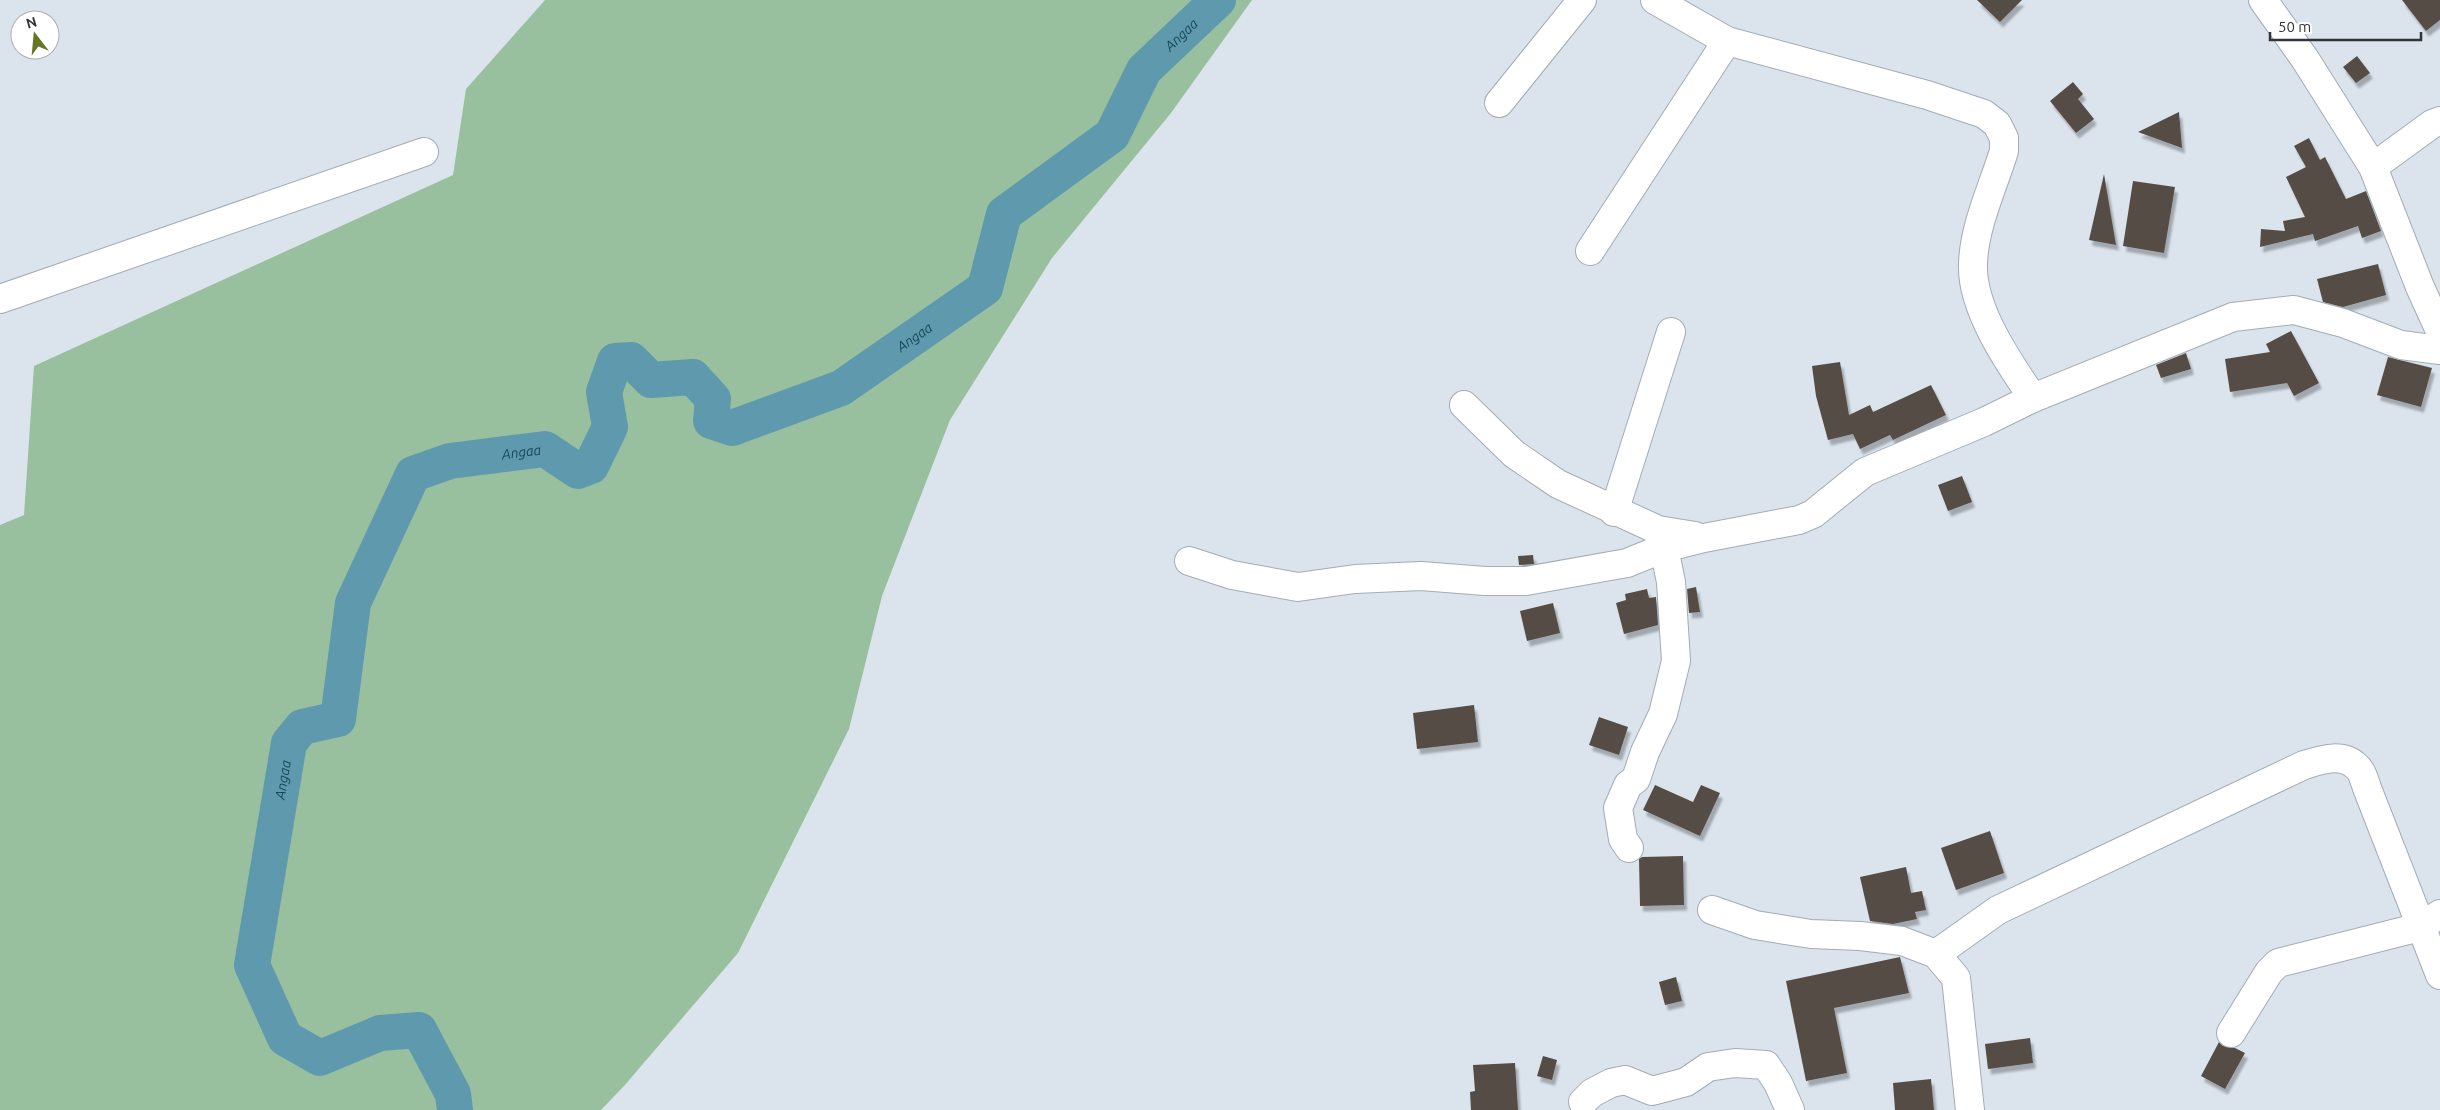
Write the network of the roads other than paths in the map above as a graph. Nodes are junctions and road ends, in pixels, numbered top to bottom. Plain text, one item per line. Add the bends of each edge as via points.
1 (1582, 0) edge
2 (1656, 0) edge
3 (2263, 0) edge
4 (1727, 41) junction
5 (1499, 103) dead end
6 (2440, 121) edge
7 (424, 152) dead end
8 (2373, 166) junction
9 (1590, 251) dead end
10 (0, 299) edge
11 (2440, 330) edge
12 (1671, 332) dead end
13 (2440, 350) edge
14 (2033, 398) junction
15 (1464, 405) dead end
16 (1614, 512) junction
17 (1704, 538) junction
18 (1664, 548) junction
19 (1188, 561) dead end
20 (1629, 848) dead end
21 (1712, 910) dead end
22 (2430, 921) edge
23 (1936, 954) junction
24 (2440, 975) edge
25 (2231, 1033) dead end
26 (1582, 1102) dead end
27 (1790, 1110) edge
28 (1970, 1110) edge

1 - 5 street
2 - 4 street
3 - 8 street
4 - 9 street
4 - 14 street via 1927,96 1984,114 1997,124 2004,138 2004,151 1975,242 1972,266 1978,297 1990,326
6 - 8 street
7 - 10 street
8 - 11 street
12 - 16 street
13 - 14 street via 2401,345 2343,323 2294,310 2233,317
14 - 17 street via 1865,472 1813,514 1799,520
15 - 16 street via 1514,454 1558,484
16 - 17 street via 1658,530
17 - 18 street
18 - 19 street via 1627,563 1526,582 1421,576 1355,579 1298,587 1232,575
18 - 20 street via 1671,582 1676,661 1663,714 1636,779 1628,786 1618,808 1623,839
21 - 23 street via 1755,925 1811,934 1902,941
22 - 23 street via 2358,767 2340,758 2324,759 2304,765 1998,910
22 - 24 street
22 - 25 street via 2278,963
23 - 28 street via 1956,978
26 - 27 street via 1611,1083 1625,1080 1652,1091 1686,1082 1708,1067 1752,1062 1766,1065 1778,1082

